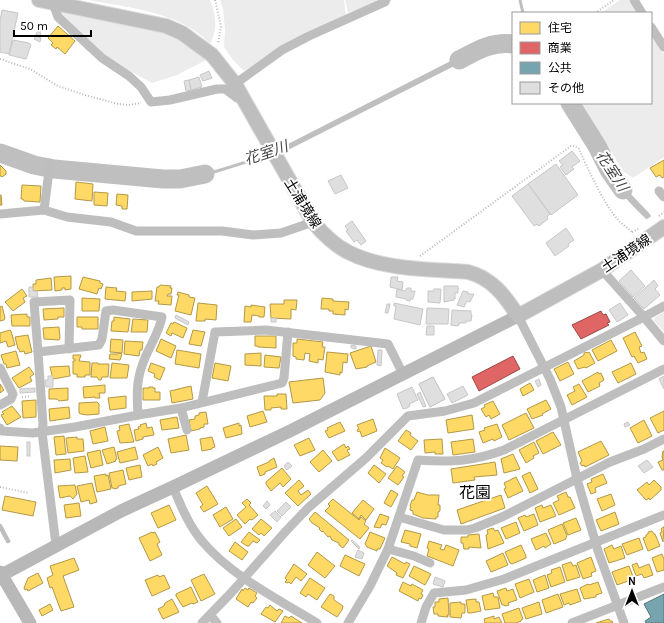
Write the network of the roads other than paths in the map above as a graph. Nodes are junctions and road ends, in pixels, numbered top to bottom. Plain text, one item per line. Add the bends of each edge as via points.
1 (386, 0) edge
2 (634, 0) edge
3 (46, 1) edge
4 (641, 12) edge
5 (652, 28) edge
6 (664, 46) edge
7 (238, 90) junction
8 (50, 162) dead end
9 (44, 210) junction
10 (0, 214) edge
11 (313, 222) junction
12 (664, 227) edge
13 (602, 270) junction
14 (664, 306) edge
15 (518, 316) junction
16 (644, 317) junction
17 (288, 332) junction
18 (664, 341) edge
19 (69, 349) junction
20 (38, 352) junction
21 (0, 368) edge
22 (544, 368) junction
23 (664, 369) edge
24 (403, 374) junction
25 (202, 402) junction
26 (0, 404) edge
27 (181, 408) junction
28 (138, 415) junction
29 (565, 420) junction
30 (0, 428) edge
31 (186, 430) dead end
32 (42, 432) junction
33 (664, 439) edge
34 (577, 479) junction
35 (173, 487) junction
36 (664, 515) edge
37 (399, 517) junction
38 (0, 526) edge
39 (8, 541) dead end
40 (595, 542) junction
41 (56, 545) junction
42 (388, 549) junction
43 (430, 563) dead end
44 (1, 575) edge
45 (245, 578) junction
46 (664, 586) edge
47 (618, 606) junction
48 (210, 615) junction
49 (30, 623) edge
50 (202, 623) edge
51 (217, 623) edge
52 (317, 623) edge
53 (348, 623) edge
54 (422, 623) edge
55 (572, 623) edge
56 (624, 623) edge

1 - 7 street via 282,50
2 - 4 street
3 - 7 main road, 土浦境線 via 166,26 182,33 212,55
3 - 7 street via 58,17 102,58 133,79 151,102 217,89 225,90 237,98
5 - 6 street
7 - 11 main road, 土浦境線
8 - 9 street
9 - 10 street
9 - 11 street via 67,217 111,222 136,231 222,231 253,235 281,233
11 - 15 main road, 土浦境線 via 327,238 347,252 370,261 476,274 496,287
12 - 13 main road, 土浦境線 via 639,236
13 - 15 main road, 土浦境線
13 - 16 street
14 - 16 street
15 - 22 street
15 - 24 street
16 - 18 street
16 - 22 street
17 - 24 street via 388,344
17 - 25 street via 282,383
17 - 25 street via 215,332
19 - 20 street
19 - 20 street via 70,300 34,302
19 - 28 street via 99,345 106,311 162,317 137,383
20 - 32 street
21 - 26 street via 13,394 13,397
22 - 29 street
22 - 45 street via 469,404 445,411 408,416 366,458 308,508
23 - 29 street
24 - 35 street
25 - 27 street
27 - 28 street
27 - 31 street
28 - 32 street
29 - 34 street
29 - 37 street via 485,457 451,462 418,460
30 - 32 street via 2,431
32 - 41 street
33 - 34 street
34 - 37 street via 502,517 467,530 444,530
34 - 40 street
35 - 41 street
35 - 45 street via 191,526 201,540
36 - 40 street
37 - 42 street
38 - 39 lane
40 - 47 street
40 - 54 street via 490,584 466,590 434,593 426,607
41 - 44 street
42 - 43 street
42 - 53 street
44 - 49 street
45 - 48 street
45 - 52 street
46 - 47 street
47 - 55 street
47 - 56 street
48 - 50 street
48 - 51 street

